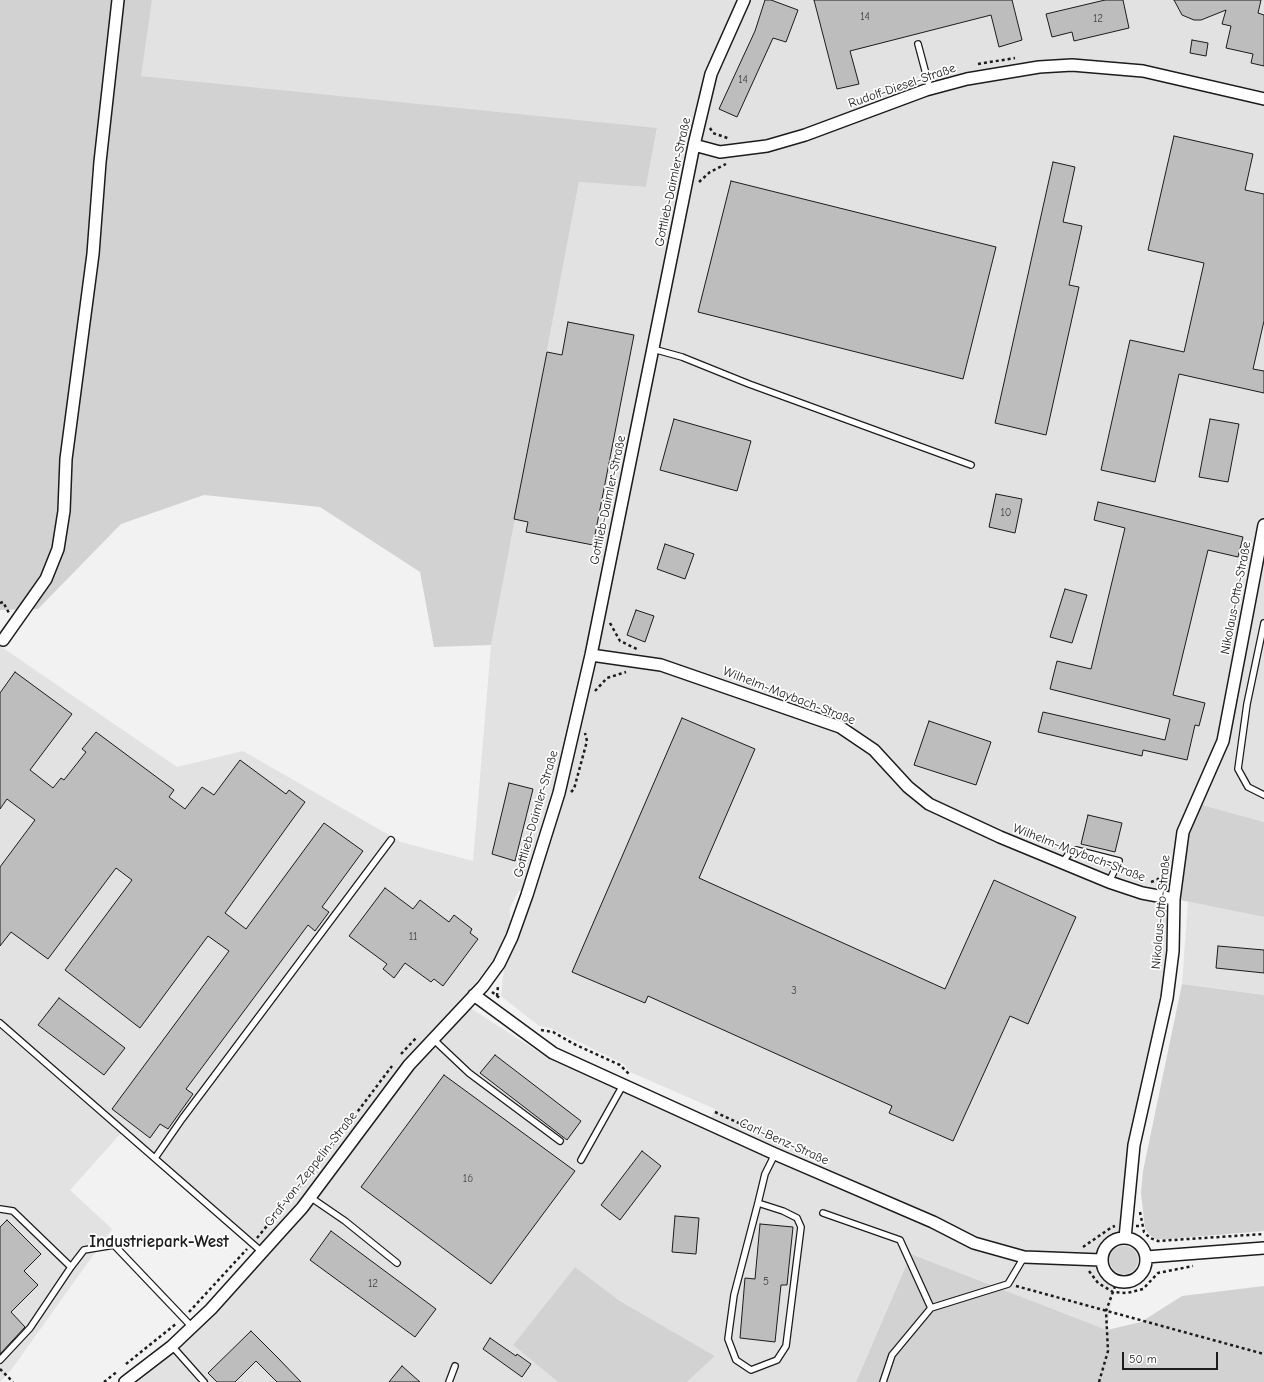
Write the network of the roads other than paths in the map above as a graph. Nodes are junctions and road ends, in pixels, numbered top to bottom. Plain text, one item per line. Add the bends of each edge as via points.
1 (118, 0) edge
2 (744, 0) edge
3 (918, 44) dead end
4 (930, 89) junction
5 (1264, 99) edge
6 (694, 145) junction
7 (653, 349) junction
8 (971, 465) dead end
9 (1264, 525) edge
10 (1264, 622) edge
11 (3, 640) dead end
12 (591, 655) junction
13 (1264, 795) edge
14 (391, 840) dead end
15 (1062, 864) junction
16 (1109, 882) junction
17 (1174, 899) junction
18 (474, 995) junction
19 (0, 1023) edge
20 (433, 1039) junction
21 (622, 1085) junction
22 (560, 1141) dead end
23 (775, 1154) junction
24 (155, 1158) junction
25 (581, 1160) dead end
26 (310, 1197) junction
27 (758, 1202) junction
28 (0, 1209) edge
29 (823, 1213) dead end
30 (1125, 1238) junction
31 (1264, 1248) edge
32 (262, 1252) junction
33 (1146, 1256) junction
34 (1024, 1257) junction
35 (1101, 1260) junction
36 (397, 1263) dead end
37 (71, 1267) junction
38 (931, 1308) junction
39 (192, 1327) junction
40 (172, 1346) junction
41 (0, 1360) edge
42 (455, 1366) dead end
43 (125, 1382) edge
44 (204, 1382) edge
45 (449, 1382) edge
46 (883, 1382) edge

1 - 11 street via 100,162 93,254 66,459 64,511 58,549 46,579
2 - 6 street, Gottlieb-Daimler-Straße via 711,74
3 - 4 lane
4 - 5 street, Rudolf-Diesel-Straße via 1000,72 1059,65 1143,71
4 - 6 street, Rudolf-Diesel-Straße via 805,135 767,146 720,152
6 - 7 street, Gottlieb-Daimler-Straße
7 - 8 lane via 682,357
7 - 12 street, Gottlieb-Daimler-Straße
9 - 17 street, Nikolaus-Otto-Straße via 1223,742 1183,832
10 - 13 lane via 1238,769 1248,787
12 - 15 street, Wilhelm-Maybach-Straße via 661,665 840,727 874,750 908,787 929,804
12 - 18 street, Gottlieb-Daimler-Straße via 559,793 527,895 499,964
14 - 24 lane via 182,1118
15 - 16 street, Wilhelm-Maybach-Straße
15 - 16 lane via 1070,852 1076,850 1119,861
16 - 17 street, Wilhelm-Maybach-Straße via 1142,893
17 - 30 street, Nikolaus-Otto-Straße via 1173,951 1167,998 1134,1145
18 - 20 street, Graf-von-Zeppelin-Straße
18 - 21 street, Carl-Benz-Straße via 553,1053
19 - 24 lane
20 - 22 lane via 469,1073
20 - 26 street, Graf-von-Zeppelin-Straße via 409,1065
21 - 23 street, Carl-Benz-Straße
21 - 25 lane
23 - 27 lane
23 - 34 street, Carl-Benz-Straße via 933,1222 974,1243
24 - 32 lane
26 - 32 street, Graf-von-Zeppelin-Straße
26 - 36 lane via 345,1221
27 - 27 lane via 734,1295 728,1339 736,1360 751,1370 777,1360 786,1346 801,1227 797,1218
28 - 37 lane via 14,1211
29 - 38 lane via 900,1240
30 - 33 street via 1139,1243
30 - 35 street via 1115,1239 1107,1246
31 - 33 street
32 - 39 street, Graf-von-Zeppelin-Straße
33 - 35 street via 1145,1266 1136,1278 1127,1282 1117,1281 1104,1271
34 - 35 street, Carl-Benz-Straße
34 - 38 lane via 1008,1284
37 - 39 lane via 84,1250 114,1245
37 - 41 lane via 30,1328
38 - 46 lane via 892,1355
39 - 40 street, Graf-von-Zeppelin-Straße
40 - 43 street, Graf-von-Zeppelin-Straße
40 - 44 lane
42 - 45 lane

